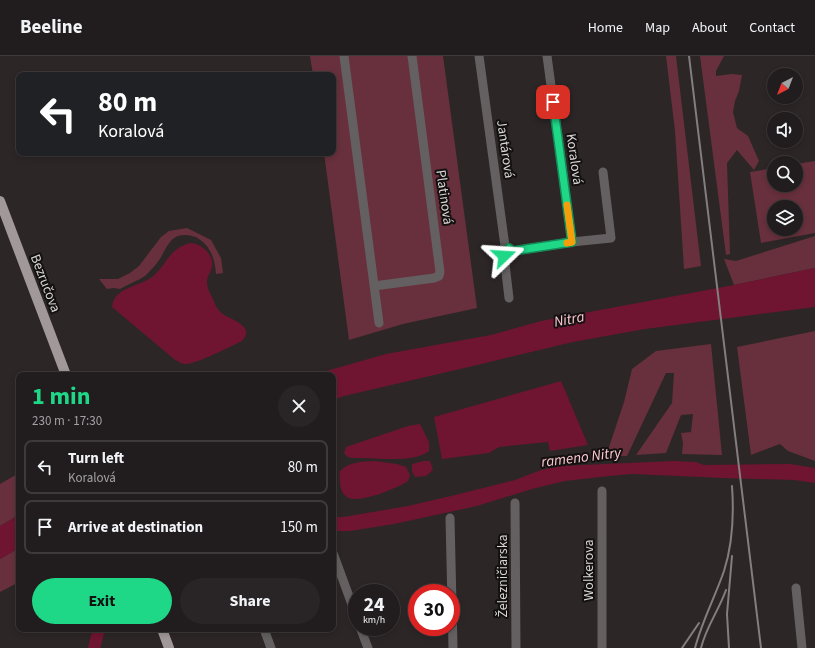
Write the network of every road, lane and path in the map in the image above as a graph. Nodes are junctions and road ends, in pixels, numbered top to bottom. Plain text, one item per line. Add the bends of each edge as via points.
1 (344, 56) edge
2 (412, 56) edge
3 (479, 56) edge
4 (547, 56) edge
5 (603, 172) dead end
6 (0, 202) edge
7 (572, 242) junction
8 (507, 247) junction
9 (374, 286) junction
10 (509, 298) dead end
11 (379, 322) dead end
12 (65, 372) edge
13 (602, 491) dead end
14 (515, 503) dead end
15 (450, 518) dead end
16 (336, 561) edge
17 (796, 588) dead end
18 (348, 594) edge
19 (163, 632) edge
20 (265, 632) edge
21 (363, 636) edge
22 (169, 648) edge
23 (271, 648) edge
24 (368, 648) edge
25 (453, 648) edge
26 (516, 648) edge
27 (602, 648) edge
28 (802, 648) edge

1 - 9 street
2 - 9 street, Platinová via 440,272 439,276 434,278
3 - 8 street, Jantárová
4 - 7 street, Koralová
5 - 7 street via 611,238
6 - 12 main road, Bezručova
7 - 8 street via 513,251
8 - 10 street, Jantárová via 504,256
9 - 11 street
13 - 27 street, Wolkerova
14 - 26 street, Železničiarska
15 - 25 street
16 - 18 street
17 - 28 street
19 - 22 main road
20 - 23 street
21 - 24 street

